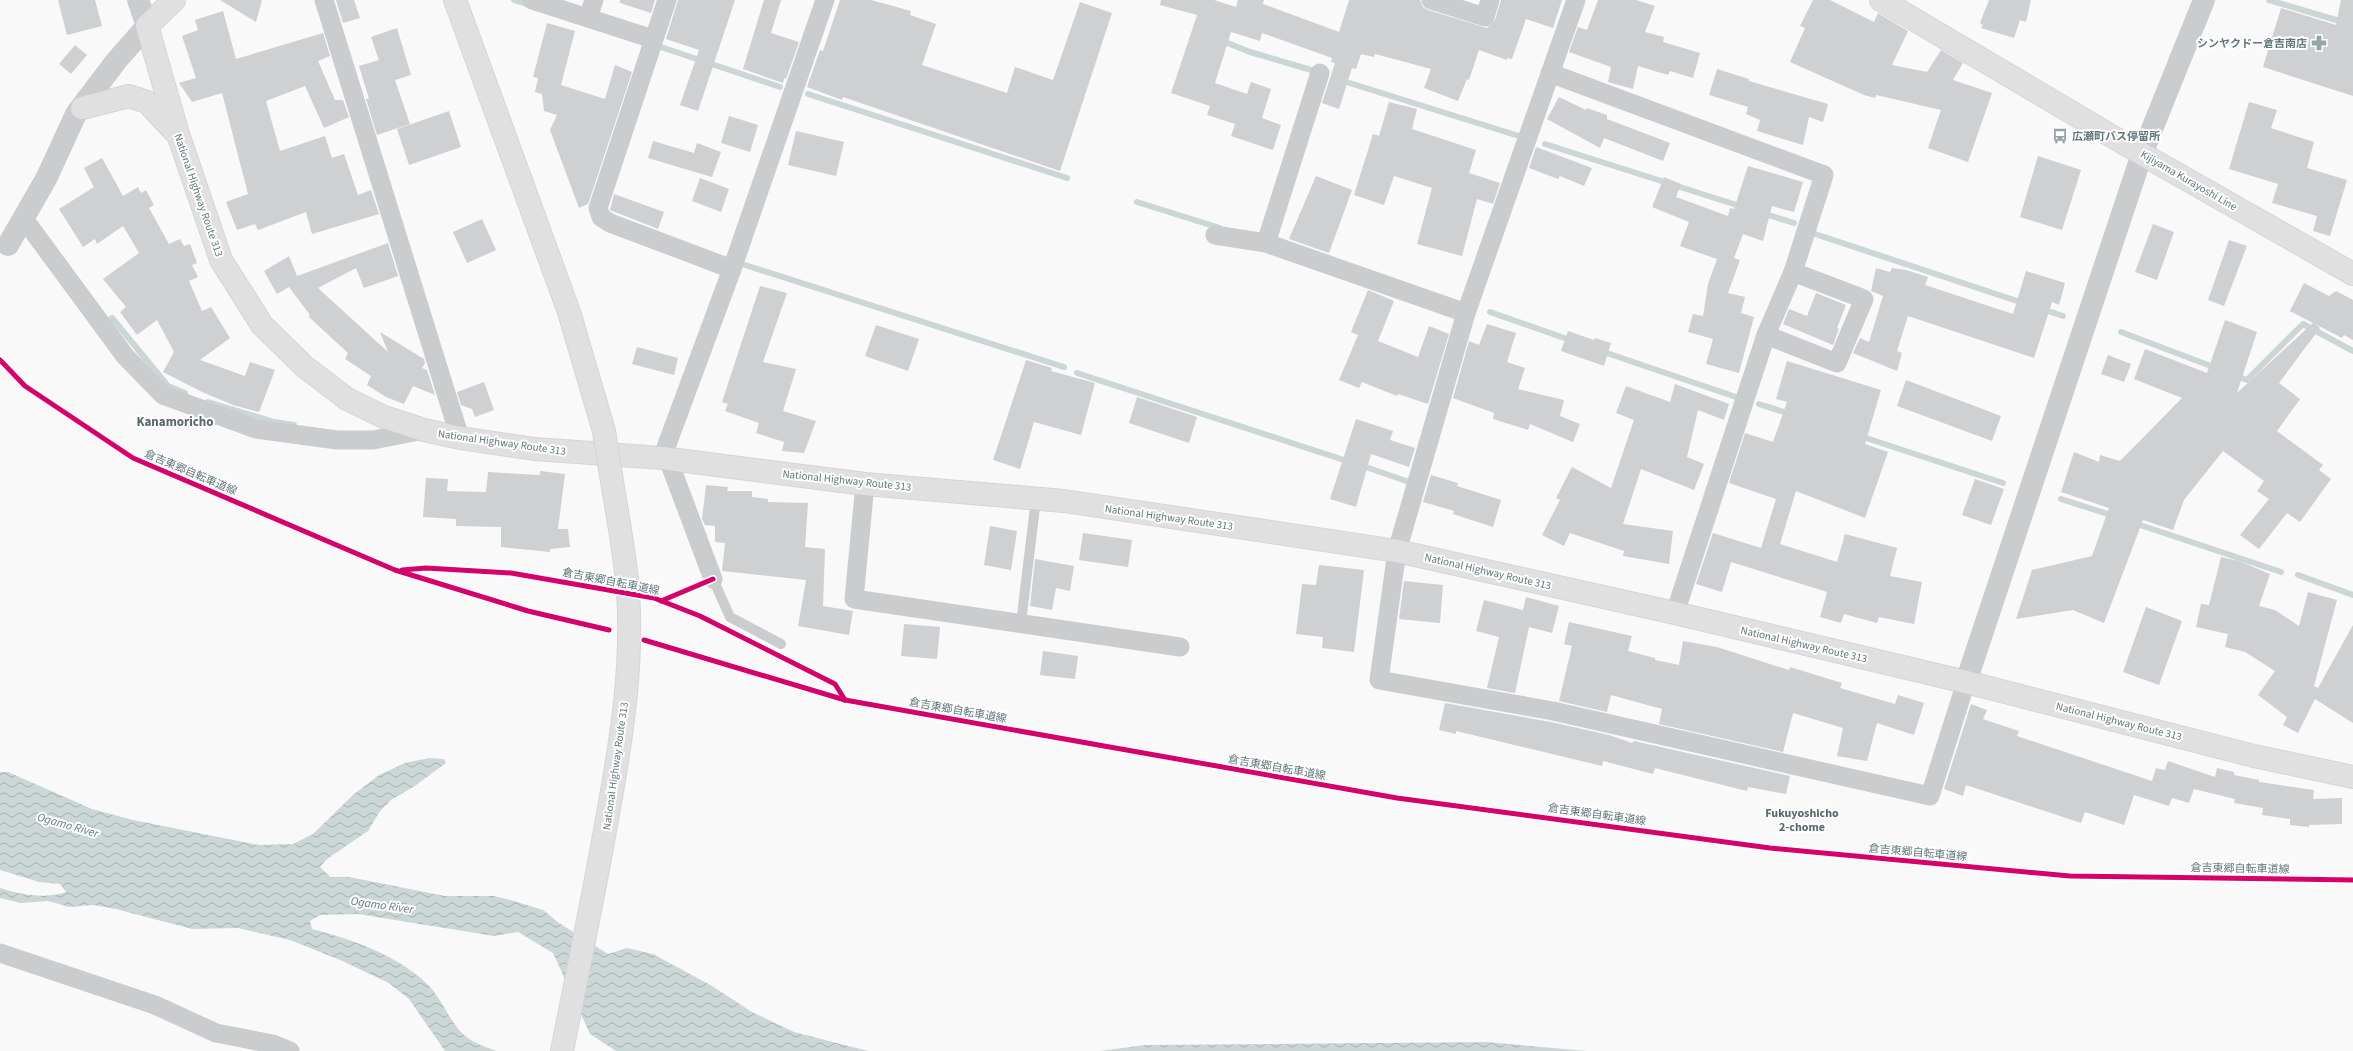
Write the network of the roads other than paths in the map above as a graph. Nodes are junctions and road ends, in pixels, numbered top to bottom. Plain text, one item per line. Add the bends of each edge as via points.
1 (138, 0) edge
2 (174, 0) edge
3 (324, 0) edge
4 (455, 0) edge
5 (532, 0) edge
6 (594, 0) edge
7 (667, 0) edge
8 (825, 0) edge
9 (1431, 0) edge
10 (1490, 0) edge
11 (1576, 0) edge
12 (1880, 0) edge
13 (2204, 0) edge
14 (588, 18) junction
15 (147, 26) junction
16 (653, 39) junction
17 (1320, 73) dead end
18 (1550, 73) junction
19 (82, 108) junction
20 (178, 134) junction
21 (2142, 154) junction
22 (24, 218) junction
23 (1215, 235) dead end
24 (1266, 243) junction
25 (4, 246) edge
26 (732, 269) junction
27 (1793, 272) junction
28 (2353, 274) edge
29 (1466, 313) junction
30 (1766, 335) junction
31 (424, 430) junction
32 (460, 438) junction
33 (665, 459) junction
34 (865, 484) junction
35 (1036, 499) junction
36 (1397, 551) junction
37 (713, 579) joint
38 (1675, 613) junction
39 (1021, 623) junction
40 (781, 644) dead end
41 (1180, 647) dead end
42 (1966, 682) junction
43 (2353, 778) edge
44 (0, 953) edge
45 (216, 1033) junction
46 (246, 1051) edge
47 (290, 1051) edge
48 (562, 1051) edge

1 - 15 street
2 - 15 main road
3 - 32 street
4 - 48 main road, National Highway Route 313, bridge via 569,312 604,431 628,592 628,660 619,751
5 - 14 street
6 - 14 street
7 - 16 street
8 - 26 street
9 - 10 street via 1485,17
11 - 18 street
12 - 21 main road, Kijiyama Kurayoshi Line
13 - 21 street
14 - 16 street
15 - 19 street via 116,60
15 - 20 main road, National Highway Route 313
16 - 26 street via 598,208 601,218
17 - 24 street
18 - 27 street via 1824,175
18 - 29 street
19 - 20 main road via 130,96 147,102
19 - 22 street via 76,114 46,179
20 - 31 main road, National Highway Route 313 via 221,260 262,326 305,367 347,399 384,417
21 - 28 main road, Kijiyama Kurayoshi Line
21 - 42 street
22 - 25 street
22 - 31 street via 125,356 163,395 256,429 337,440 373,440
23 - 24 street
24 - 29 street
26 - 33 street
27 - 30 street
27 - 30 street via 1864,299 1837,363
29 - 36 street
30 - 38 street
31 - 32 main road, National Highway Route 313
32 - 33 main road, National Highway Route 313 via 535,449
33 - 34 main road, National Highway Route 313
33 - 37 street
34 - 35 main road, National Highway Route 313
34 - 39 street via 854,599
35 - 36 main road, National Highway Route 313
35 - 39 lane
36 - 38 main road, National Highway Route 313
36 - 42 street via 1379,680 1553,711 1930,796
37 - 40 lane via 730,618
38 - 42 main road, National Highway Route 313
39 - 41 street
42 - 43 main road, National Highway Route 313 via 2254,756
44 - 45 street via 155,1006
45 - 46 street
45 - 47 street via 273,1044

